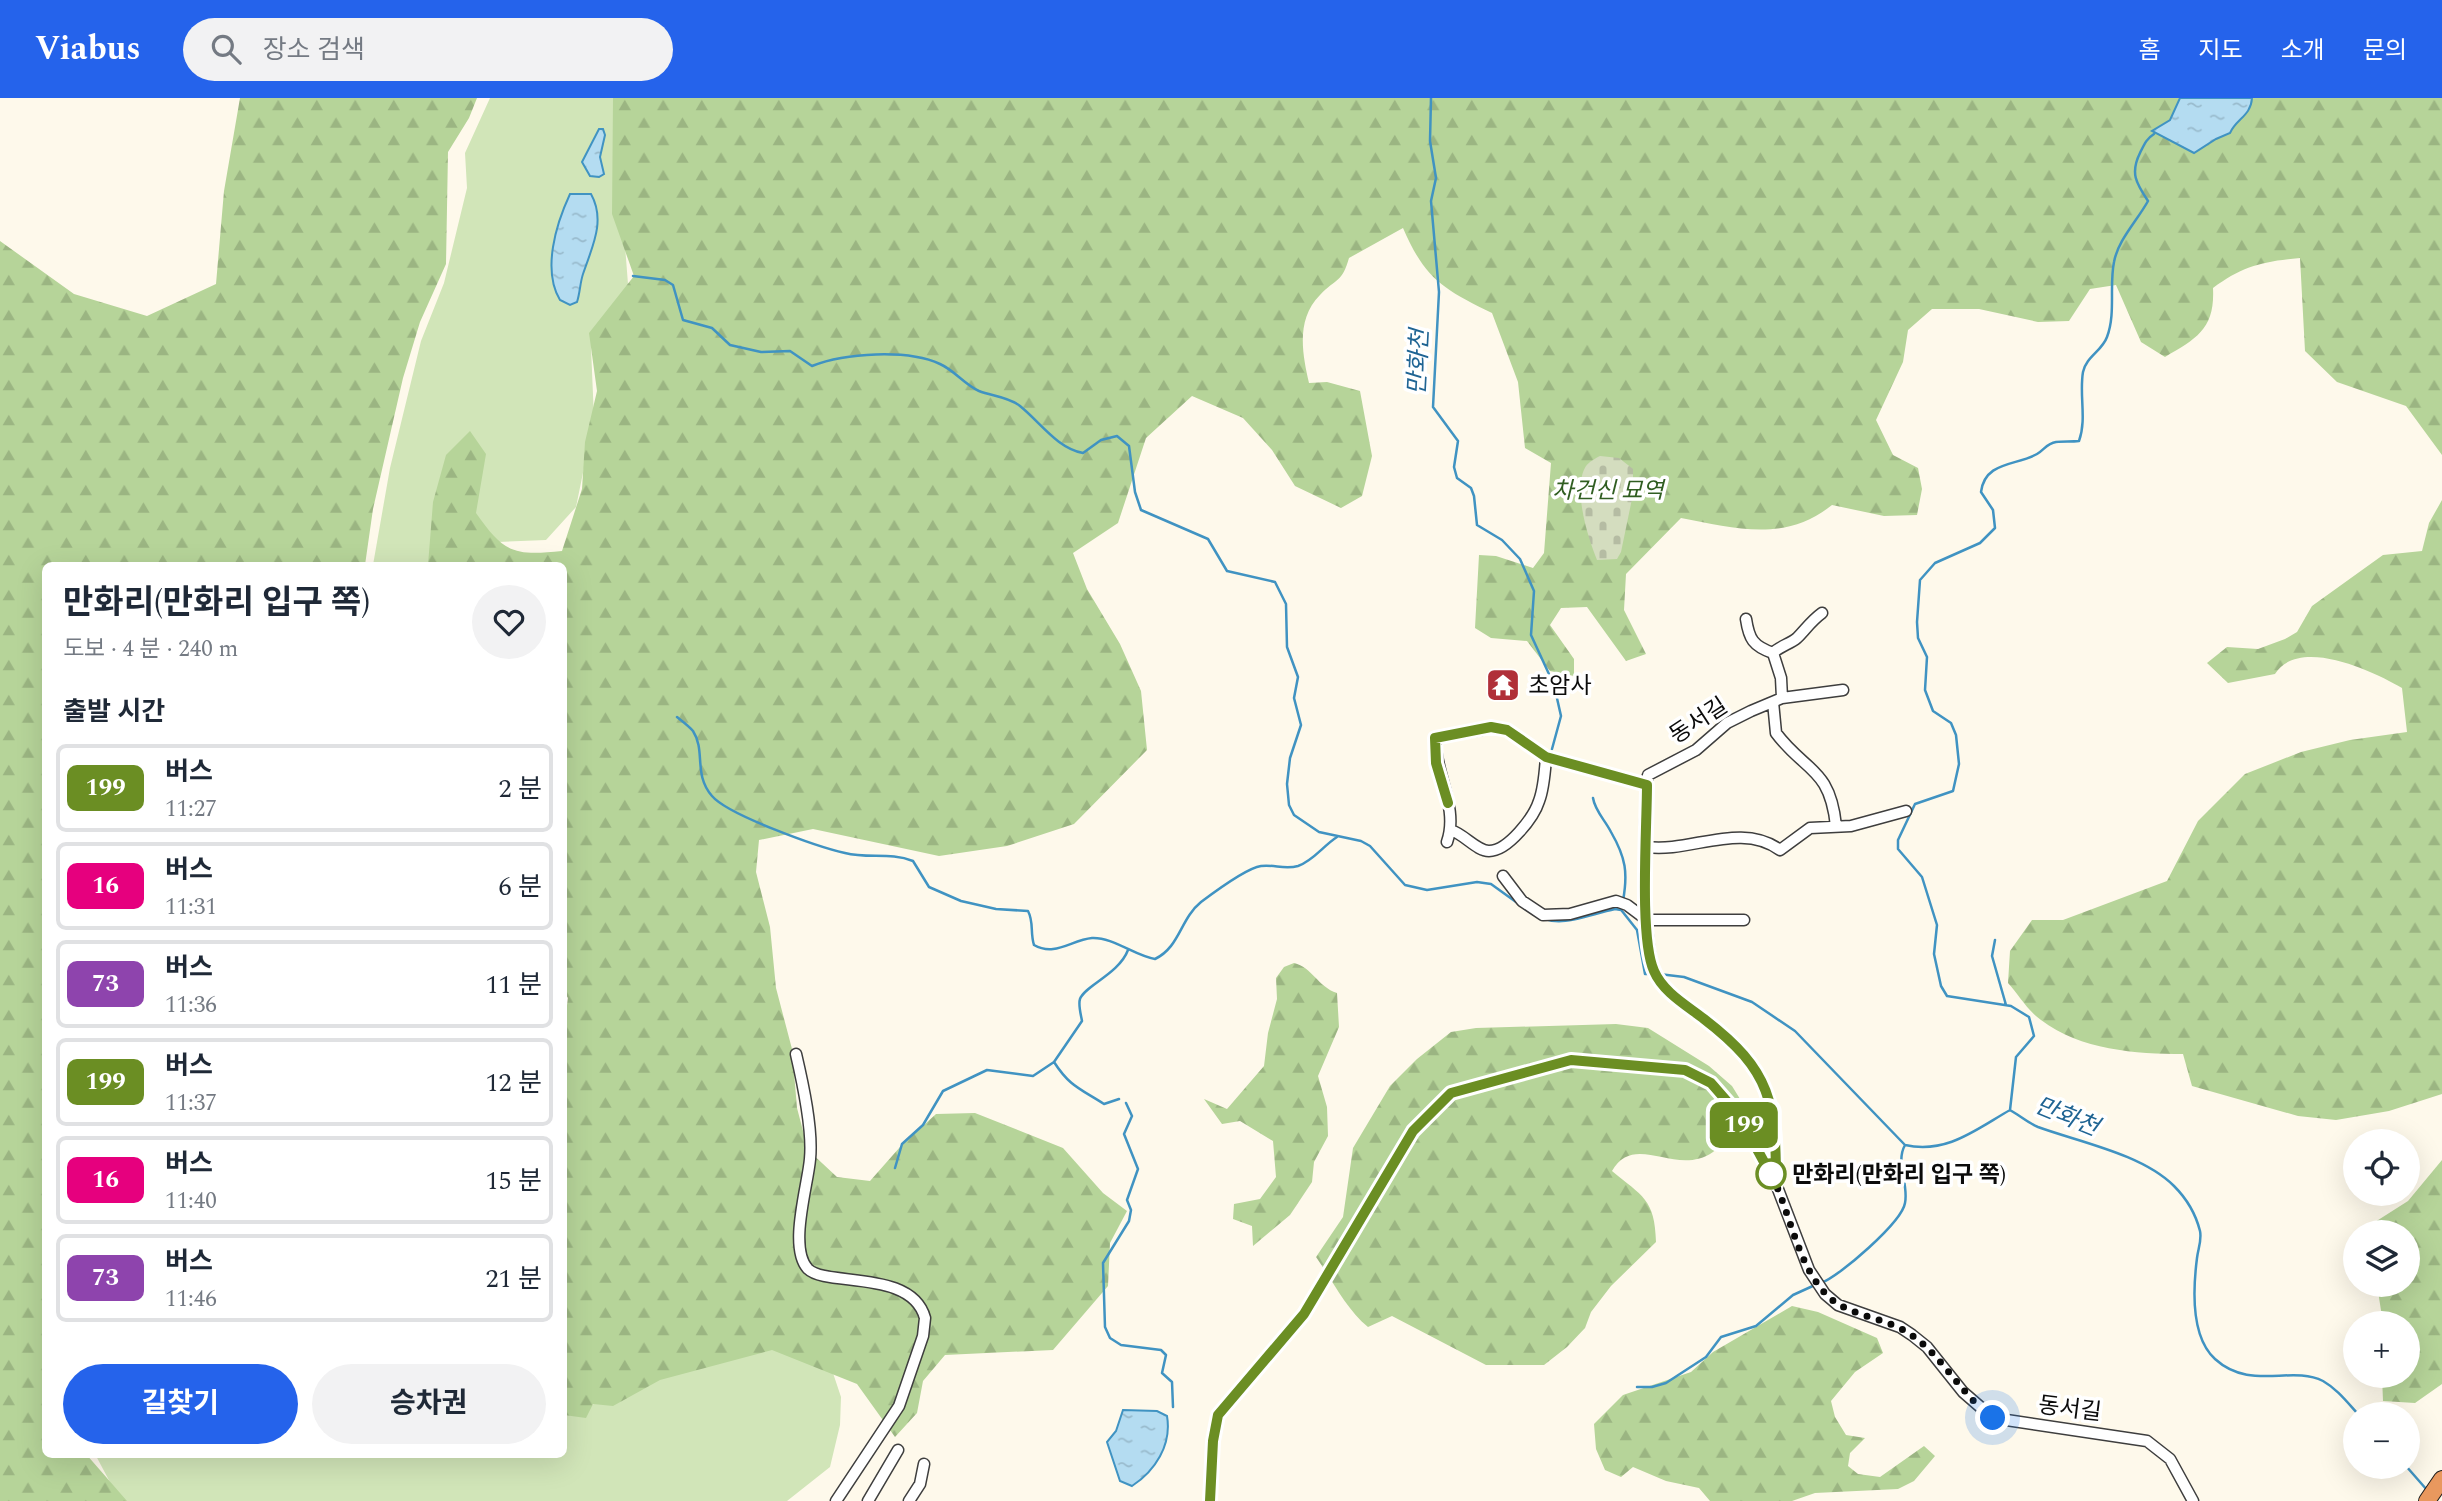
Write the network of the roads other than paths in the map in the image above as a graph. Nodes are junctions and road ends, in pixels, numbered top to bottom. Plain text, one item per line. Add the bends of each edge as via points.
1 (1822, 613) dead end
2 (1746, 619) dead end
3 (1773, 653) junction
4 (1843, 690) dead end
5 (1777, 700) junction
6 (1546, 757) junction
7 (1647, 785) junction
8 (1906, 811) dead end
9 (1836, 826) junction
10 (1451, 830) junction
11 (1447, 842) dead end
12 (1647, 847) junction
13 (1503, 876) dead end
14 (1647, 920) junction
15 (1744, 920) dead end
16 (796, 1054) dead end
17 (1776, 1152) junction
18 (1761, 1157) junction
19 (1776, 1184) junction
20 (898, 1450) dead end
21 (924, 1464) dead end
22 (2442, 1479) edge
23 (836, 1501) edge
24 (868, 1501) edge
25 (909, 1501) edge
26 (1210, 1501) edge
27 (2193, 1501) edge
28 (2427, 1501) edge

1 - 3 street via 1795,640
2 - 3 street via 1747,634 1757,648
3 - 5 street via 1781,678
4 - 5 street, 동서길
5 - 7 street, 동서길 via 1727,723 1696,750 1658,767 1648,775
5 - 9 street via 1776,733 1819,775
6 - 7 street
6 - 10 street via 1539,801 1507,843 1485,850
6 - 10 street via 1507,730 1491,727 1435,738
7 - 12 street, 동서길
8 - 9 street via 1851,827
9 - 12 street via 1810,828 1780,850 1766,843 1728,838 1671,850
10 - 11 street
12 - 14 street, 동서길
13 - 14 street via 1522,901 1543,915 1570,914 1611,902 1623,903
14 - 15 street
14 - 17 street, 동서길 via 1650,961 1656,974 1721,1032 1752,1066 1771,1100
16 - 23 street via 810,1145 802,1205 800,1252 804,1262 813,1272 882,1283 914,1301 925,1318 905,1394
17 - 18 street
17 - 19 street, 동서길
18 - 19 street, 동서길
18 - 26 street, 동서길 via 1738,1114 1711,1083 1685,1070 1571,1060 1451,1093 1413,1131 1304,1314 1218,1415
19 - 27 street, 동서길 via 1818,1284 1838,1305 1912,1335 1993,1418 2147,1441 2170,1460
20 - 24 street
21 - 25 street via 920,1484
22 - 28 highway

